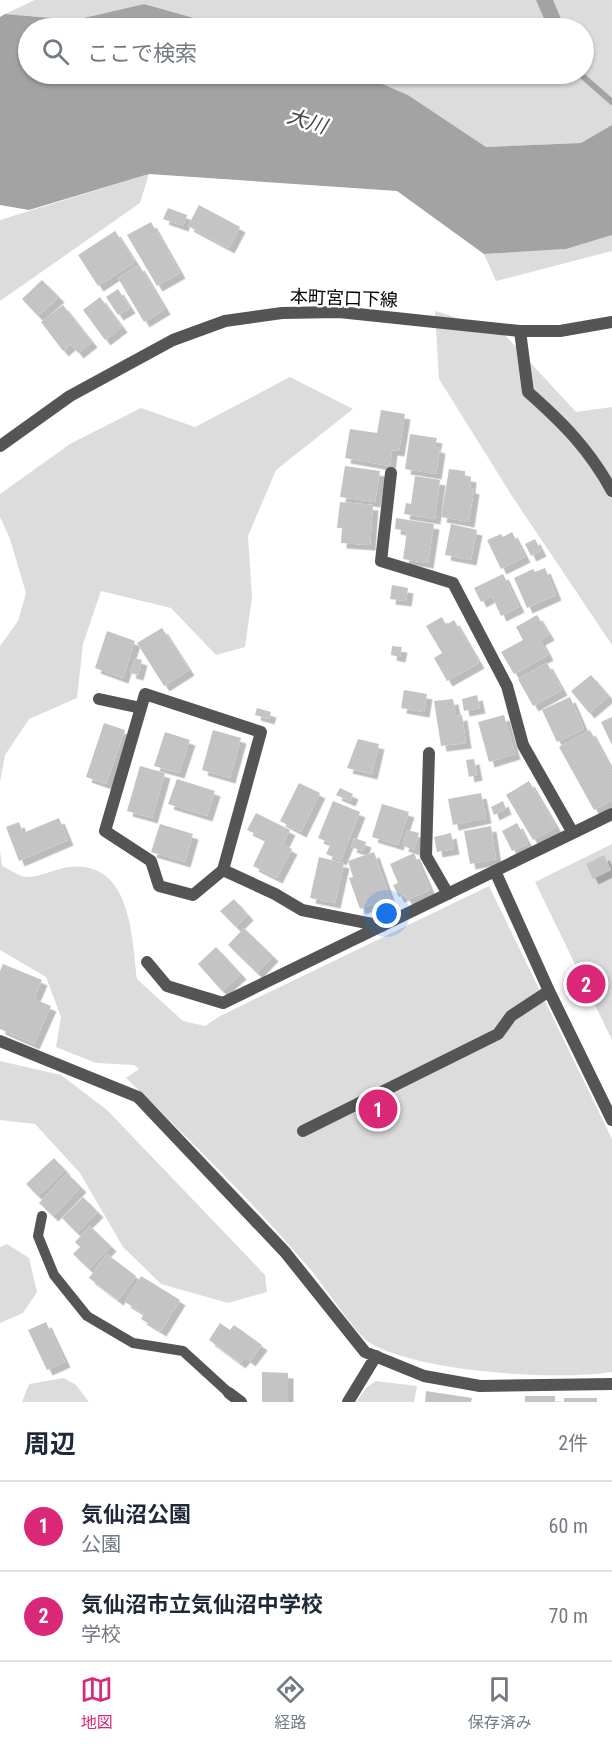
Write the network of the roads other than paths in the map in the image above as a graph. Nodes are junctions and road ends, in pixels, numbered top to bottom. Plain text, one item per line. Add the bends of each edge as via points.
1 (612, 322) edge
2 (520, 332) junction
3 (0, 446) edge
4 (391, 473) dead end
5 (612, 490) edge
6 (99, 699) dead end
7 (141, 708) junction
8 (429, 753) dead end
9 (612, 814) edge
10 (573, 833) junction
11 (223, 870) junction
12 (495, 872) junction
13 (448, 894) junction
14 (382, 926) junction
15 (147, 962) dead end
16 (549, 991) junction
17 (0, 1041) edge
18 (612, 1120) edge
19 (303, 1131) dead end
20 (42, 1216) dead end
21 (376, 1356) junction
22 (612, 1384) edge
23 (229, 1393) joint
24 (241, 1402) edge
25 (348, 1402) edge

1 - 2 street, 本町宮口下線 via 560,331
2 - 3 street, 本町宮口下線 via 339,312 282,313 225,321 173,340 70,396
2 - 5 street via 528,392 569,428
4 - 10 street via 381,561 453,583 507,686 524,745
6 - 7 street
7 - 11 street via 145,694 261,732
7 - 11 street via 105,831 151,861 159,886 193,895
8 - 13 street via 426,856
9 - 10 street
10 - 12 street
11 - 14 street via 302,910
12 - 13 street
12 - 16 street
13 - 14 street
14 - 15 street via 223,1003 167,986
16 - 18 street
16 - 19 street via 511,1016 498,1034
17 - 21 street via 138,1097 285,1252 365,1352
20 - 23 lane via 38,1236 54,1275 87,1316 133,1343 183,1351
21 - 22 street via 424,1376 480,1386
21 - 25 street
23 - 24 street

